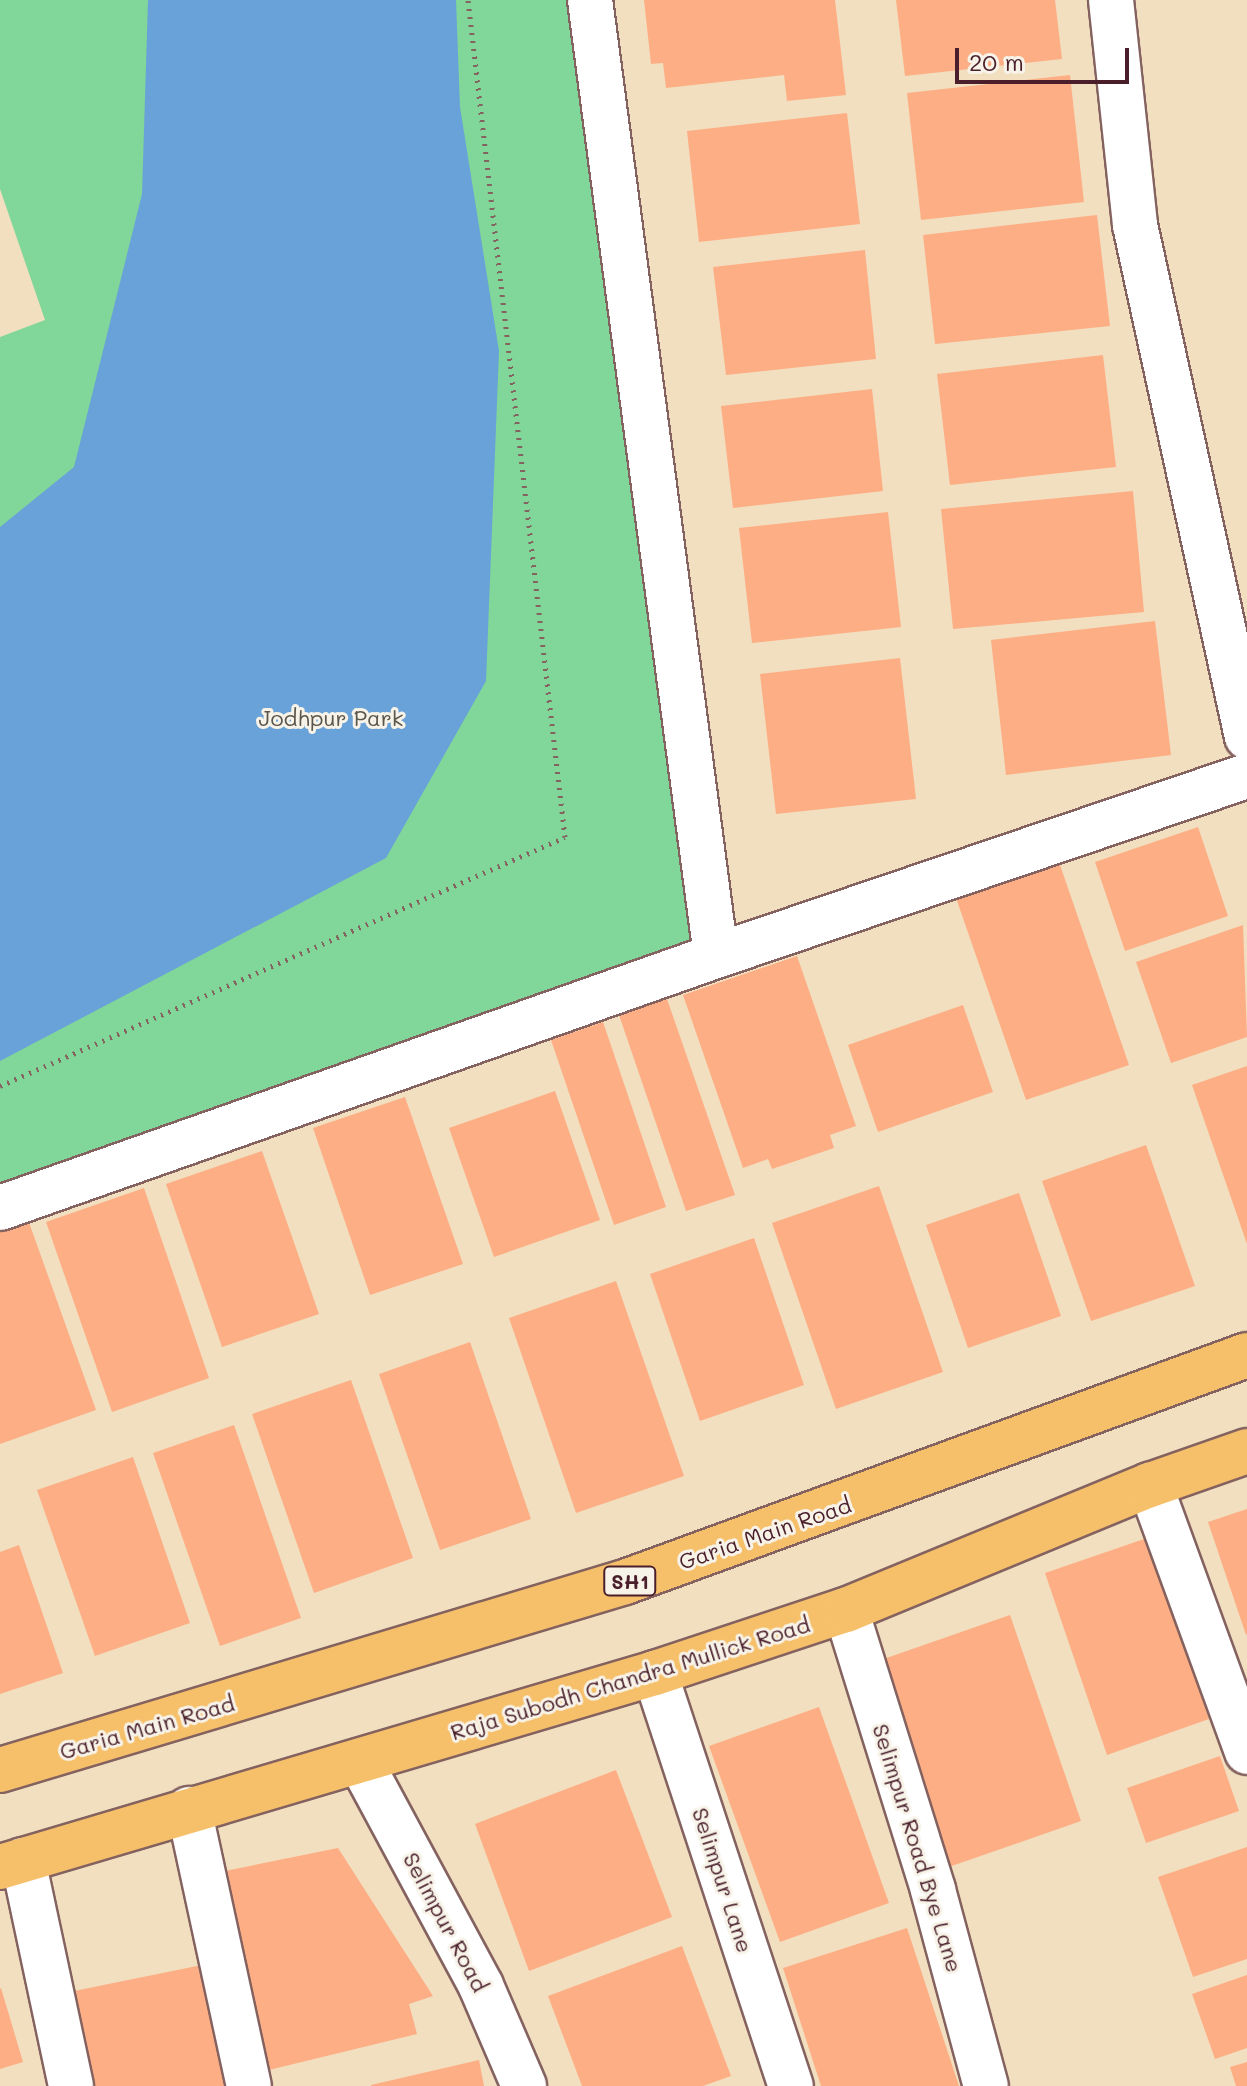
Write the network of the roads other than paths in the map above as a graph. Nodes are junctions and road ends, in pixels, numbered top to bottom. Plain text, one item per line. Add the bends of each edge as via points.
1 (590, 0) edge
2 (1111, 0) edge
3 (1247, 737) edge
4 (1247, 776) edge
5 (716, 956) junction
6 (0, 1208) edge
7 (1247, 1355) edge
8 (1247, 1451) edge
9 (1150, 1485) junction
10 (846, 1610) junction
11 (655, 1673) junction
12 (1247, 1752) edge
13 (360, 1761) junction
14 (0, 1770) edge
15 (189, 1809) junction
16 (11, 1863) edge
17 (71, 2086) edge
18 (249, 2086) edge
19 (524, 2086) edge
20 (791, 2086) edge
21 (986, 2086) edge

1 - 5 street
2 - 3 street via 1135,225
4 - 5 street
5 - 6 street
7 - 14 main road, Garia Main Road / SH1 via 625,1582
8 - 9 main road, Raja Subodh Chandra Mullick Road
9 - 10 main road, Raja Subodh Chandra Mullick Road
9 - 12 street
10 - 11 main road, Raja Subodh Chandra Mullick Road
10 - 21 street, Selimpur Road Bye Lane via 933,1890
11 - 13 main road, Raja Subodh Chandra Mullick Road
11 - 20 street, Selimpur Lane
13 - 15 main road, Raja Subodh Chandra Mullick Road
13 - 19 street, Selimpur Road via 481,1986
15 - 16 main road, Raja Subodh Chandra Mullick Road
15 - 18 street
16 - 17 street

